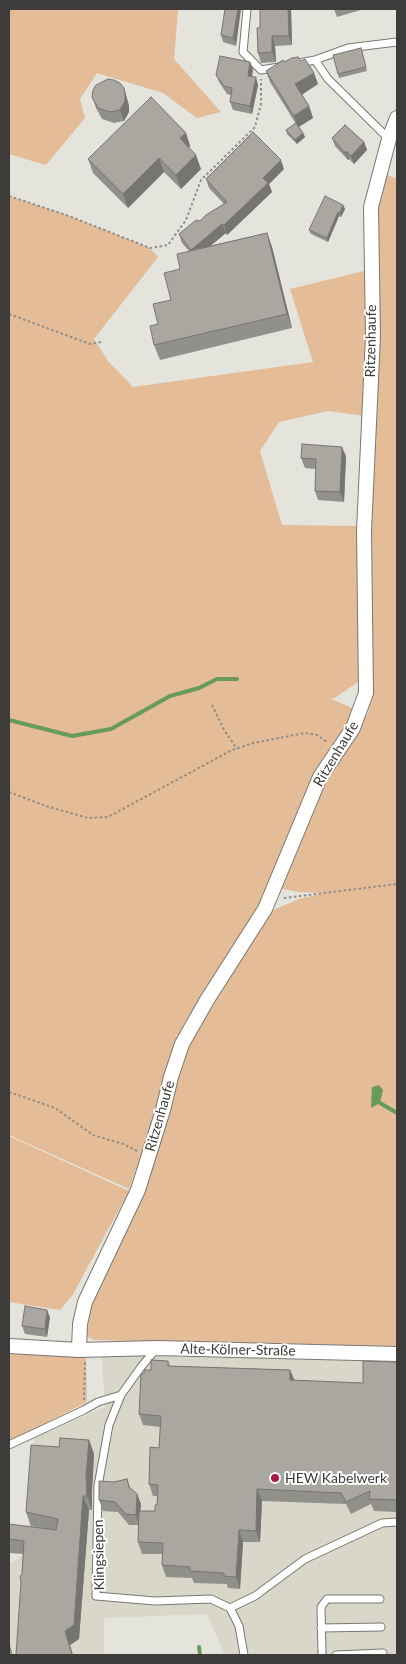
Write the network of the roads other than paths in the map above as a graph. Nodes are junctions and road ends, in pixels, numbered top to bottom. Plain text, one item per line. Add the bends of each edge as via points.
1 (248, 9) edge
2 (397, 42) edge
3 (315, 60) junction
4 (397, 118) edge
5 (389, 139) junction
6 (9, 1346) edge
7 (157, 1348) junction
8 (82, 1350) junction
9 (397, 1354) edge
10 (121, 1395) junction
11 (9, 1446) edge
12 (397, 1522) edge
13 (380, 1599) dead end
14 (230, 1608) junction
15 (381, 1627) dead end
16 (322, 1628) junction
17 (383, 1653) dead end
18 (244, 1655) edge
19 (322, 1655) edge
20 (336, 1655) edge

1 - 3 lane via 243,52 260,70
2 - 3 lane via 348,48
3 - 5 lane via 328,79
4 - 5 street, Ritzenhaufe
5 - 8 street, Ritzenhaufe via 371,207 373,336 364,531 366,693 353,728 320,777 265,909 182,1044 138,1190 85,1302 80,1324
6 - 8 street
7 - 8 street, Alte-Kölner-Straße
7 - 9 street, Alte-Kölner-Straße
7 - 10 lane, Klingsiepen
10 - 11 lane via 98,1402
10 - 14 lane, Klingsiepen via 109,1425 98,1486 96,1596 155,1601 211,1599
12 - 14 lane via 382,1523 305,1559 256,1596
13 - 16 lane via 327,1599 321,1607
14 - 18 lane via 239,1626
15 - 16 lane
16 - 19 lane
17 - 20 lane

